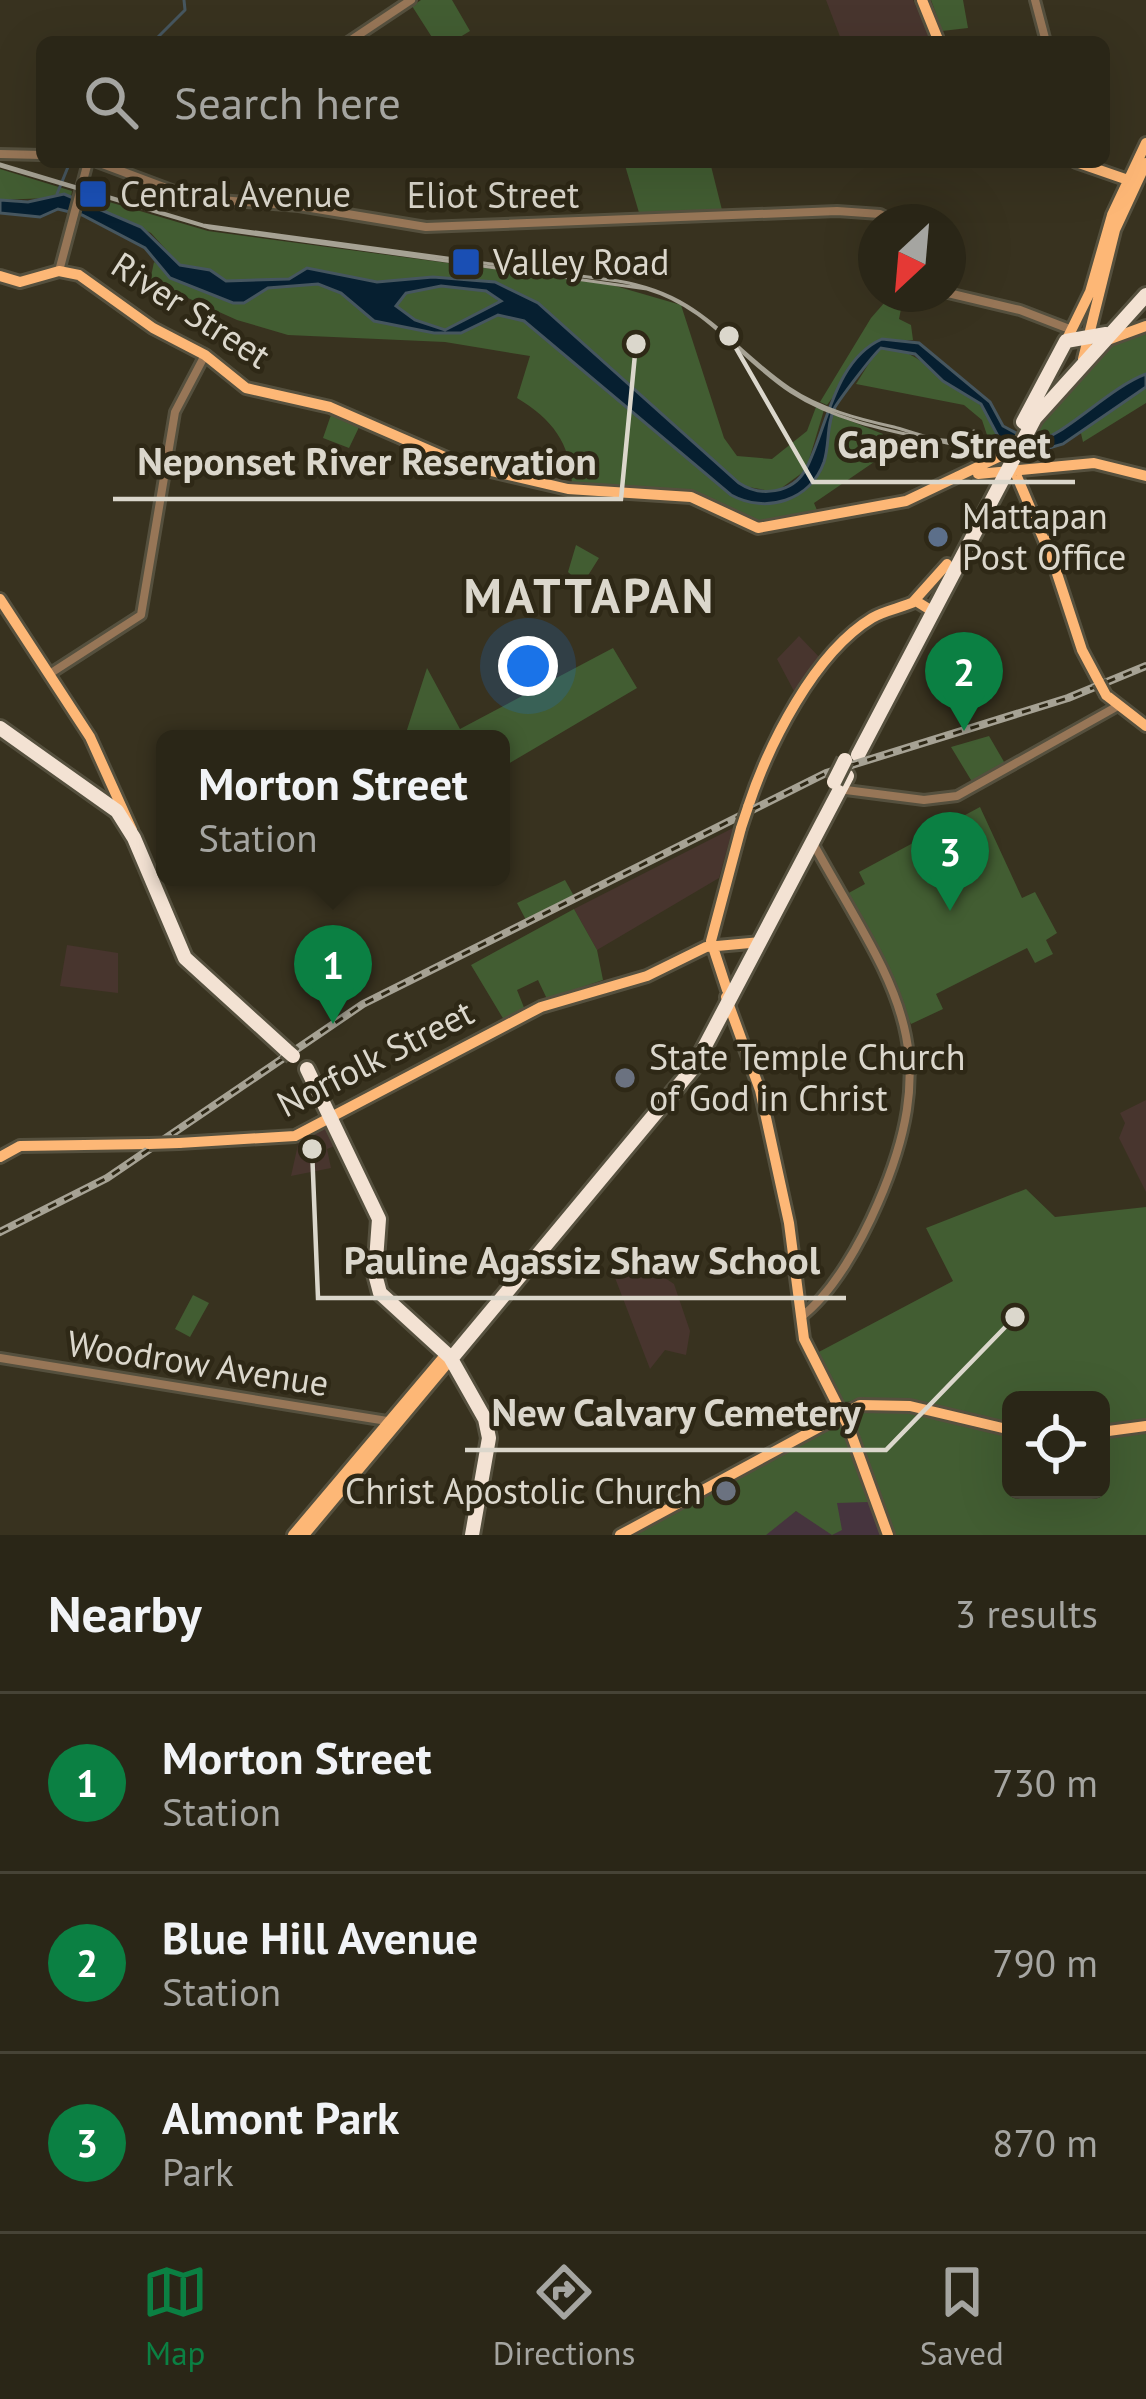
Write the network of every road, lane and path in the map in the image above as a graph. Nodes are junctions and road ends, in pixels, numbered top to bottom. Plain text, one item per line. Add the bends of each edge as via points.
1 (411, 0) edge
2 (922, 0) edge
3 (1035, 0) edge
4 (357, 36) edge
5 (937, 36) edge
6 (1044, 36) edge
7 (1146, 143) edge
8 (0, 154) edge
9 (36, 155) edge
10 (1146, 163) edge
11 (86, 168) edge
12 (112, 168) edge
13 (1097, 168) edge
14 (1099, 168) edge
15 (1128, 181) junction
16 (1124, 198) junction
17 (858, 212) edge
18 (58, 271) junction
19 (0, 276) edge
20 (1097, 286) junction
21 (1146, 295) edge
22 (966, 297) edge
23 (1146, 323) edge
24 (1069, 336) junction
25 (1099, 337) junction
26 (205, 355) junction
27 (1055, 362) junction
28 (1077, 373) junction
29 (1044, 382) junction
30 (1060, 392) junction
31 (1022, 434) junction
32 (1012, 464) junction
33 (968, 475) junction
34 (1146, 476) edge
35 (947, 564) junction
36 (939, 588) junction
37 (0, 599) edge
38 (920, 607) junction
39 (51, 673) junction
40 (1116, 707) junction
41 (1146, 726) edge
42 (0, 728) edge
43 (843, 776) junction
44 (113, 784) junction
45 (115, 808) junction
46 (132, 833) junction
47 (812, 842) junction
48 (758, 940) junction
49 (711, 946) junction
50 (727, 996) junction
51 (336, 1117) junction
52 (0, 1156) edge
53 (800, 1318) junction
54 (449, 1356) junction
55 (0, 1358) edge
56 (842, 1414) junction
57 (393, 1421) junction
58 (1146, 1426) edge
59 (1002, 1428) edge
60 (1110, 1431) edge
61 (327, 1501) junction
62 (293, 1535) edge
63 (304, 1535) edge
64 (470, 1535) edge
65 (620, 1535) edge
66 (888, 1535) edge

1 - 4 street
2 - 5 main road
3 - 6 street
7 - 15 main road
8 - 9 street
10 - 16 main road
11 - 18 street
12 - 17 street, Eliot Street via 190,198 418,226
13 - 16 main road via 1117,180
14 - 15 main road
15 - 16 main road
16 - 20 main road
18 - 19 main road, River Street via 22,281
18 - 26 main road, River Street via 82,276
20 - 24 main road
20 - 25 main road
21 - 25 highway
22 - 24 street via 1020,310
23 - 25 main road
24 - 25 highway
24 - 27 highway
25 - 28 highway
26 - 33 main road, River Street via 253,391 330,407 456,463 560,488 691,497 761,529 899,503
26 - 39 street via 175,412 141,614
27 - 28 highway via 1062,373
27 - 29 highway
28 - 30 highway
29 - 30 highway
29 - 31 highway
30 - 31 highway
31 - 32 highway
32 - 33 main road, River Street
32 - 33 main road, River Street
32 - 34 main road, River Street via 1097,464
32 - 35 highway
32 - 36 highway
32 - 40 main road, bridge
35 - 36 highway
35 - 38 main road
36 - 38 highway
37 - 39 main road
38 - 43 highway
38 - 49 main road, bridge via 863,625 784,718 741,828
39 - 44 main road
40 - 41 main road
40 - 43 street via 957,796 861,793
42 - 45 highway
43 - 47 highway
43 - 48 highway
44 - 45 main road
44 - 46 main road
45 - 46 highway
46 - 51 highway via 183,956 307,1069
47 - 48 highway
47 - 53 street via 893,988 913,1075 902,1142 873,1213
48 - 49 main road, Norfolk Street
48 - 50 highway
49 - 50 main road
49 - 51 main road, Norfolk Street via 647,976 541,1007
50 - 53 main road via 760,1090
50 - 54 highway via 688,1075
51 - 52 main road, Norfolk Street, bridge via 284,1139 19,1146
51 - 54 highway via 380,1225 380,1292
53 - 56 main road via 806,1348
54 - 57 main road
54 - 64 highway via 487,1432
55 - 57 street, Woodrow Avenue
56 - 59 main road via 892,1404
56 - 65 main road
56 - 66 main road
57 - 61 main road
58 - 60 main road
61 - 62 main road
61 - 63 main road

